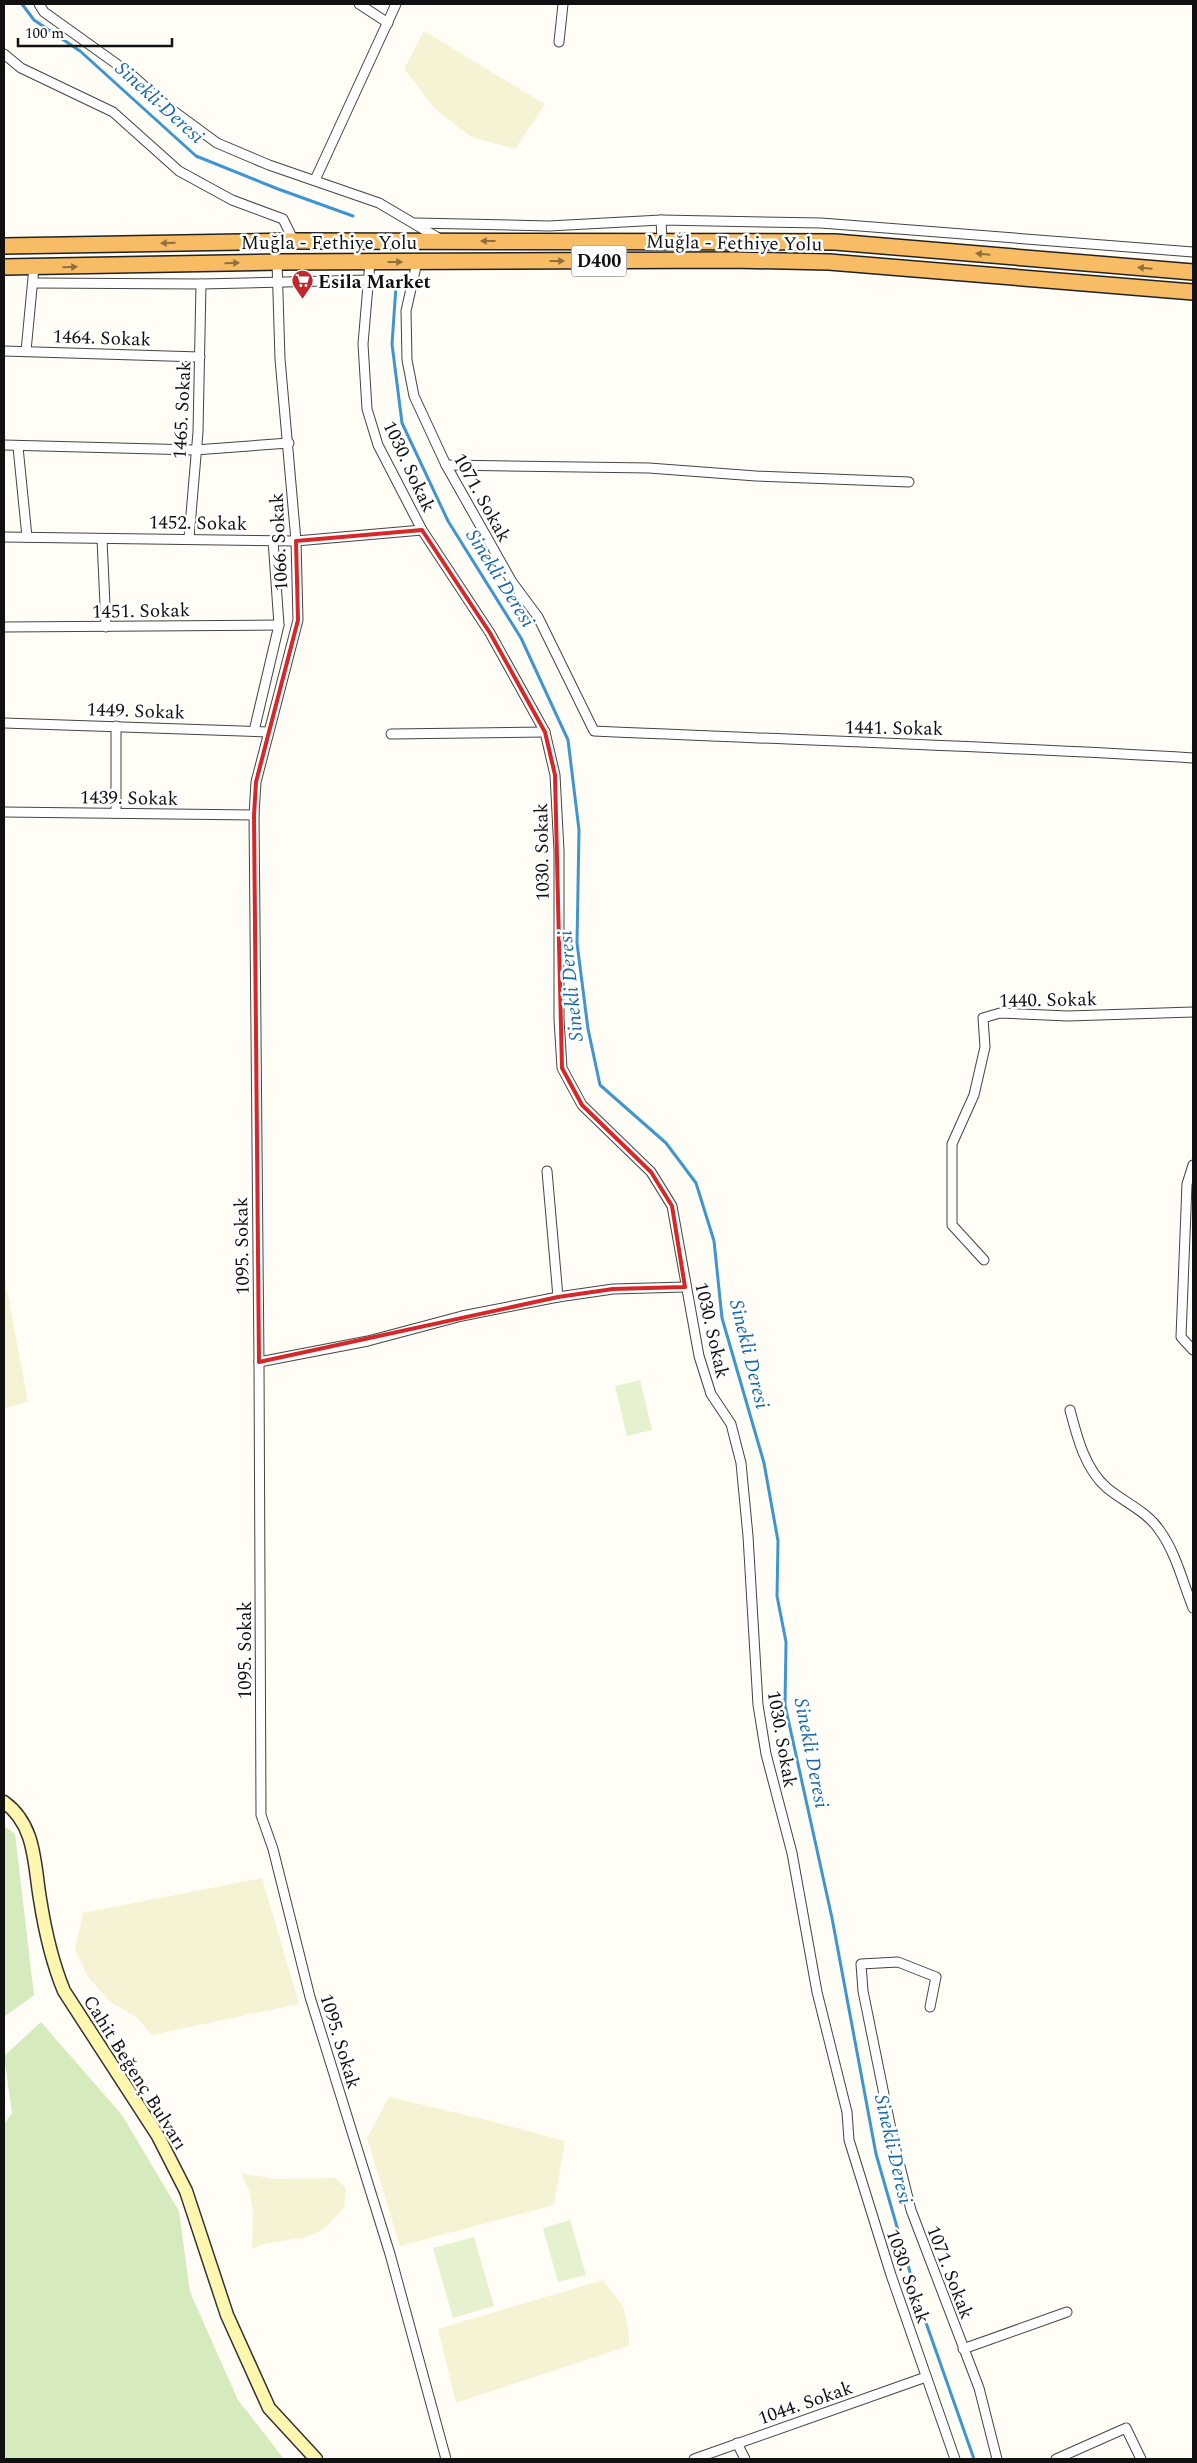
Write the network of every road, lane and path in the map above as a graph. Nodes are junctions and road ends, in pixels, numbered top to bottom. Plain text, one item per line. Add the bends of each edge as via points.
1 (40, 4) edge
2 (358, 4) edge
3 (396, 4) edge
4 (563, 4) edge
5 (388, 23) junction
6 (559, 42) dead end
7 (4, 54) edge
8 (315, 180) junction
9 (661, 220) junction
10 (416, 224) junction
11 (294, 240) junction
12 (662, 240) junction
13 (443, 241) junction
14 (4, 246) edge
15 (1193, 252) edge
16 (277, 262) junction
17 (370, 262) junction
18 (418, 262) junction
19 (4, 267) edge
20 (34, 267) junction
21 (1193, 272) edge
22 (368, 280) junction
23 (277, 282) junction
24 (32, 283) junction
25 (201, 284) junction
26 (1193, 292) edge
27 (4, 351) edge
28 (26, 351) junction
29 (200, 357) junction
30 (289, 443) junction
31 (4, 445) edge
32 (18, 447) junction
33 (195, 450) junction
34 (446, 465) junction
35 (909, 482) dead end
36 (422, 530) junction
37 (27, 536) junction
38 (4, 537) edge
39 (102, 538) junction
40 (189, 538) junction
41 (273, 540) junction
42 (296, 541) junction
43 (279, 625) junction
44 (4, 627) edge
45 (106, 627) junction
46 (4, 723) edge
47 (116, 726) junction
48 (254, 731) junction
49 (268, 732) junction
50 (545, 732) junction
51 (594, 732) joint
52 (391, 734) dead end
53 (1193, 758) edge
54 (4, 812) edge
55 (116, 813) junction
56 (254, 815) junction
57 (1193, 1012) edge
58 (1193, 1165) edge
59 (547, 1171) dead end
60 (984, 1260) dead end
61 (685, 1287) junction
62 (558, 1297) junction
63 (1193, 1350) edge
64 (260, 1362) junction
65 (1070, 1410) dead end
66 (1193, 1608) edge
67 (4, 1802) edge
68 (930, 2007) dead end
69 (1067, 2312) dead end
70 (963, 2349) junction
71 (926, 2377) junction
72 (737, 2443) junction
73 (316, 2459) edge
74 (446, 2459) edge
75 (694, 2459) edge
76 (745, 2459) edge
77 (955, 2459) edge
78 (997, 2459) edge
79 (1056, 2459) edge
80 (1142, 2459) edge

1 - 8 street via 44,12 132,75 217,143
2 - 5 street
3 - 5 street
4 - 6 street
5 - 8 street
7 - 11 street via 21,68 113,112 179,171 232,200 283,219
8 - 10 street via 379,203
9 - 10 street via 549,226
9 - 12 street
9 - 15 street via 821,223
10 - 13 street
11 - 13 highway, Muğla - Fethiye Yolu / D400
11 -> 14 highway, Muğla - Fethiye Yolu / D400
12 -> 13 highway, Muğla - Fethiye Yolu / D400
21 -> 12 highway, Muğla - Fethiye Yolu / D400 via 835,242
16 - 17 highway, Muğla - Fethiye Yolu / D400
20 -> 16 highway, Muğla - Fethiye Yolu / D400
16 - 23 street, 1066. Sokak
17 -> 18 highway, Muğla - Fethiye Yolu / D400
17 - 22 street, 1030. Sokak
18 -> 26 highway, Muğla - Fethiye Yolu / D400 via 829,262
18 - 34 street, 1071. Sokak via 406,311 406,360 414,396
19 - 20 highway, Muğla - Fethiye Yolu / D400
20 - 24 street
22 - 23 street
22 - 36 street, 1030. Sokak via 363,344 367,409 378,445
23 - 25 street
23 - 30 street, 1066. Sokak via 280,359
24 - 25 street
24 - 28 street
25 - 29 street, 1465. Sokak
27 - 28 street, 1464. Sokak
28 - 29 street, 1464. Sokak
29 - 33 street, 1465. Sokak
30 - 33 street
30 - 42 street, 1066. Sokak
31 - 32 street
32 - 33 street
32 - 37 street
33 - 40 street, 1465. Sokak
34 - 35 street via 649,468
34 - 51 street, 1071. Sokak via 512,582 538,617
36 - 42 street, 1452. Sokak
36 - 50 street, 1030. Sokak via 490,633
37 - 38 street, 1452. Sokak
37 - 39 street, 1452. Sokak
39 - 40 street, 1452. Sokak
39 - 45 street
40 - 41 street, 1452. Sokak
41 - 42 street, 1452. Sokak
41 - 43 street
42 - 49 street, 1066. Sokak via 298,620
43 - 45 street, 1451. Sokak
43 - 48 street
44 - 45 street, 1451. Sokak
46 - 47 street, 1449. Sokak
47 - 48 street, 1449. Sokak
47 - 55 street
48 - 49 street, 1449. Sokak
49 - 56 street, 1066. Sokak via 256,782
50 - 52 street
50 - 61 street, 1030. Sokak via 555,775 559,851 562,1068 582,1105 651,1172 672,1206
51 - 53 street, 1441. Sokak via 965,745
54 - 55 street, 1439. Sokak
55 - 56 street, 1439. Sokak
56 - 64 street, 1095. Sokak
57 - 60 street, 1440. Sokak via 1068,1016 1000,1013 983,1018 984,1047 974,1095 952,1144 952,1225
58 - 63 street via 1187,1184 1181,1337
59 - 62 street
61 - 62 street via 613,1289
61 - 71 street, 1030. Sokak via 711,1394 731,1424 741,1463 758,1705 766,1754 792,1853 817,1992 848,2112 849,2140
62 - 64 street
64 - 74 street, 1095. Sokak via 261,1815 273,1848 310,1997 390,2254
65 - 66 street via 1078,1442 1106,1487 1142,1512 1160,1530
67 - 73 main road, Cahit Beğenç Bulvarı via 20,1817 33,1846 54,1965 64,1991 158,2136 182,2184 227,2315 269,2408
68 - 70 street, 1071. Sokak via 936,1977 898,1962 861,1964 890,2125 911,2210
69 - 70 street
70 - 78 street, 1071. Sokak via 979,2388
71 - 72 street, 1044. Sokak
71 - 77 street, 1030. Sokak
72 - 75 street, 1044. Sokak
72 - 76 street
79 - 80 street via 1126,2428

